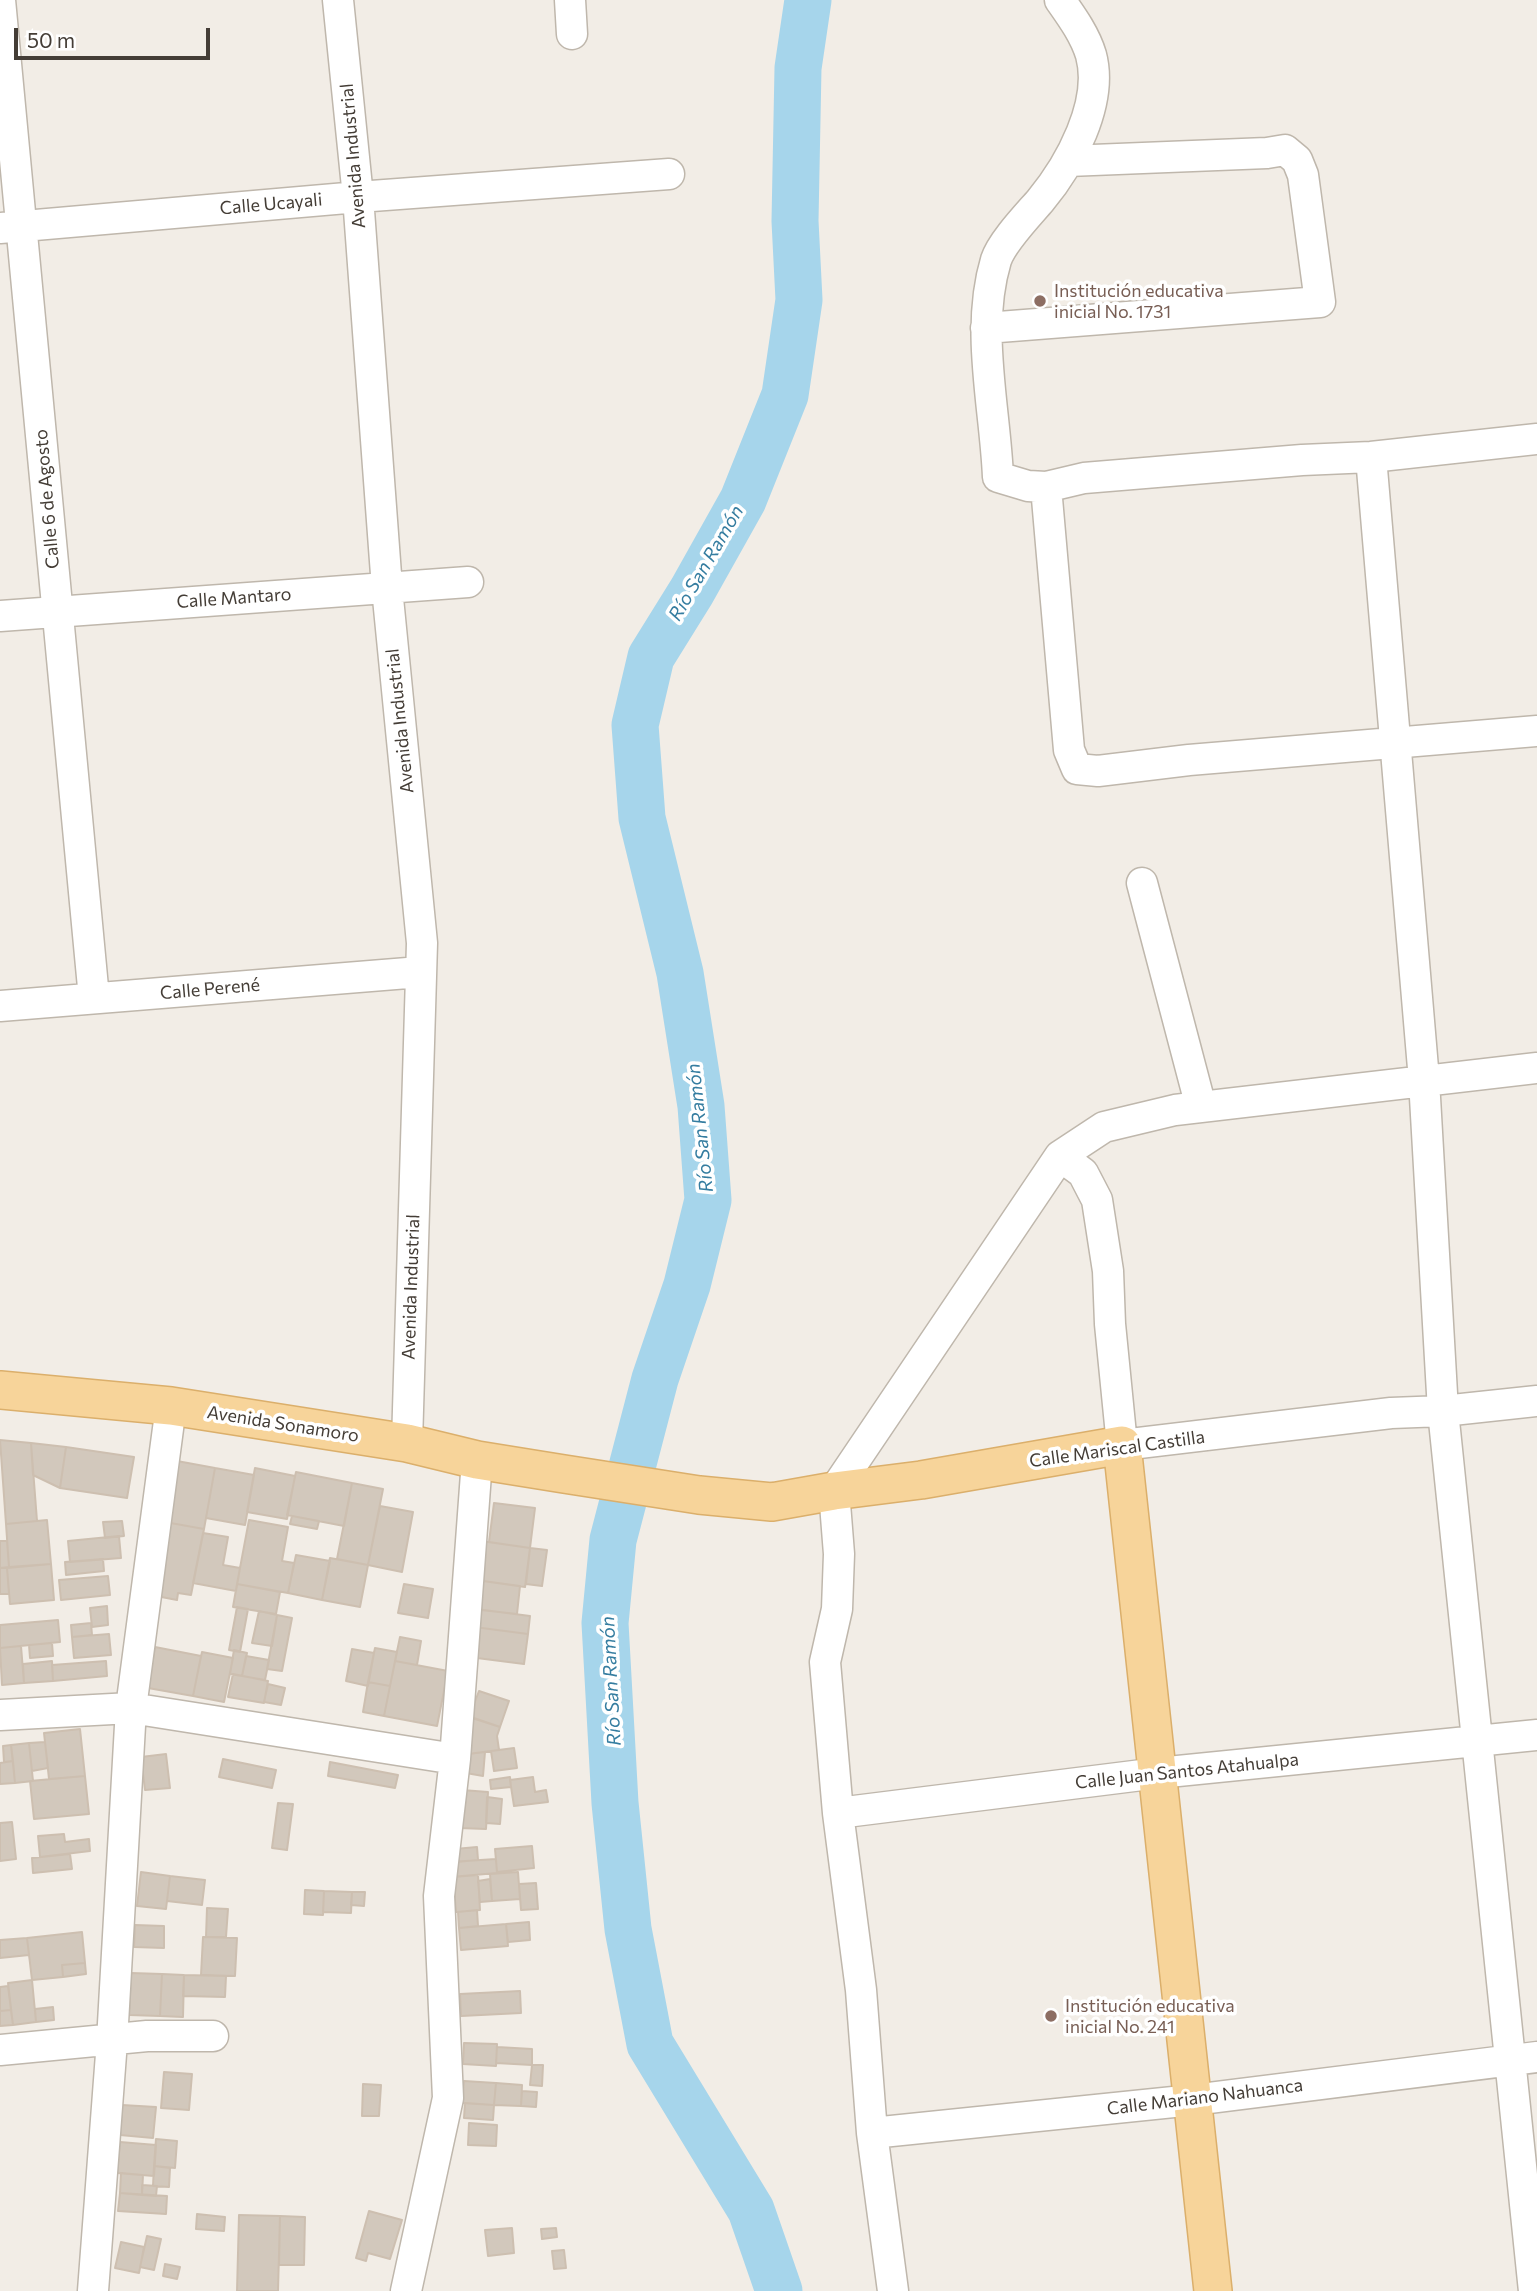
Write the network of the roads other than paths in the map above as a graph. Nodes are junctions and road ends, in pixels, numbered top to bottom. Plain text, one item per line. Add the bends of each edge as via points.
1 (0, 0) edge
2 (338, 0) edge
3 (570, 0) edge
4 (1060, 0) edge
5 (572, 34) dead end
6 (1069, 161) junction
7 (669, 174) dead end
8 (358, 197) junction
9 (12, 227) edge
10 (986, 328) junction
11 (1537, 439) edge
12 (1371, 457) junction
13 (1046, 487) junction
14 (468, 582) dead end
15 (387, 587) junction
16 (57, 610) junction
17 (0, 616) edge
18 (1537, 731) edge
19 (1394, 742) junction
20 (1142, 883) dead end
21 (420, 972) junction
22 (94, 998) junction
23 (0, 1006) edge
24 (1537, 1068) edge
25 (1424, 1080) junction
26 (1200, 1107) junction
27 (1060, 1156) junction
28 (0, 1390) edge
29 (1537, 1402) edge
30 (171, 1406) junction
31 (1443, 1411) junction
32 (407, 1443) junction
33 (1122, 1445) junction
34 (477, 1460) junction
35 (834, 1491) junction
36 (699, 1495) joint
37 (131, 1708) junction
38 (0, 1715) edge
39 (1537, 1735) edge
40 (1475, 1741) junction
41 (454, 1759) junction
42 (1158, 1773) junction
43 (838, 1813) junction
44 (213, 2036) dead end
45 (112, 2041) junction
46 (0, 2050) edge
47 (1524, 2059) edge
48 (1193, 2100) junction
49 (872, 2133) junction
50 (93, 2291) edge
51 (406, 2291) edge
52 (893, 2291) edge
53 (1213, 2291) edge
54 (1534, 2291) edge

1 - 9 street, Calle 6 de Agosto
2 - 8 street, Avenida Industrial
3 - 5 street
4 - 6 street via 1091,57 1094,94
6 - 10 street via 997,257
6 - 10 street via 1285,150 1297,160 1303,175 1320,302
7 - 8 street, Calle Ucayali
8 - 9 street, Calle Ucayali
8 - 15 street, Avenida Industrial
9 - 16 street, Calle 6 de Agosto
10 - 13 street via 998,477
11 - 12 street
12 - 13 street via 1084,478
12 - 19 street
13 - 19 street via 1069,750 1077,769 1098,771
14 - 15 street, Calle Mantaro
15 - 16 street, Calle Mantaro
15 - 21 street, Avenida Industrial via 422,943
16 - 17 street, Calle Mantaro
16 - 22 street, Calle 6 de Agosto
18 - 19 street
19 - 25 street
20 - 26 street
21 - 22 street, Calle Perené
21 - 32 street, Avenida Industrial
22 - 23 street, Calle Perené
24 - 25 street
25 - 26 street
25 - 31 street
26 - 27 street via 1104,1128
27 - 33 street via 1083,1173 1097,1200 1108,1271
27 - 35 street
28 - 30 main road, Avenida Sonamoro
29 - 31 street, Calle Mariscal Castilla
30 - 32 main road, Avenida Sonamoro
30 - 37 street
31 - 33 street, Calle Mariscal Castilla
31 - 40 street
32 - 34 main road, Avenida Sonamoro
33 - 35 main road, Calle Mariscal Castilla
33 - 42 main road
34 - 36 main road, Avenida Sonamoro
34 - 41 street
35 - 36 main road, Calle Mariscal Castilla via 772,1502
35 - 43 street via 837,1609 825,1662
37 - 38 street
37 - 41 street
37 - 45 street
39 - 40 street, Calle Juan Santos Atahualpa
40 - 42 street, Calle Juan Santos Atahualpa
40 - 47 street
41 - 51 street via 439,1896 448,2098
42 - 43 street, Calle Juan Santos Atahualpa
42 - 48 main road
43 - 49 street via 861,1990
44 - 45 street
45 - 46 street
45 - 50 street
47 - 48 street, Calle Mariano Nahuanca
47 - 54 street
48 - 49 street, Calle Mariano Nahuanca
48 - 53 main road
49 - 52 street

